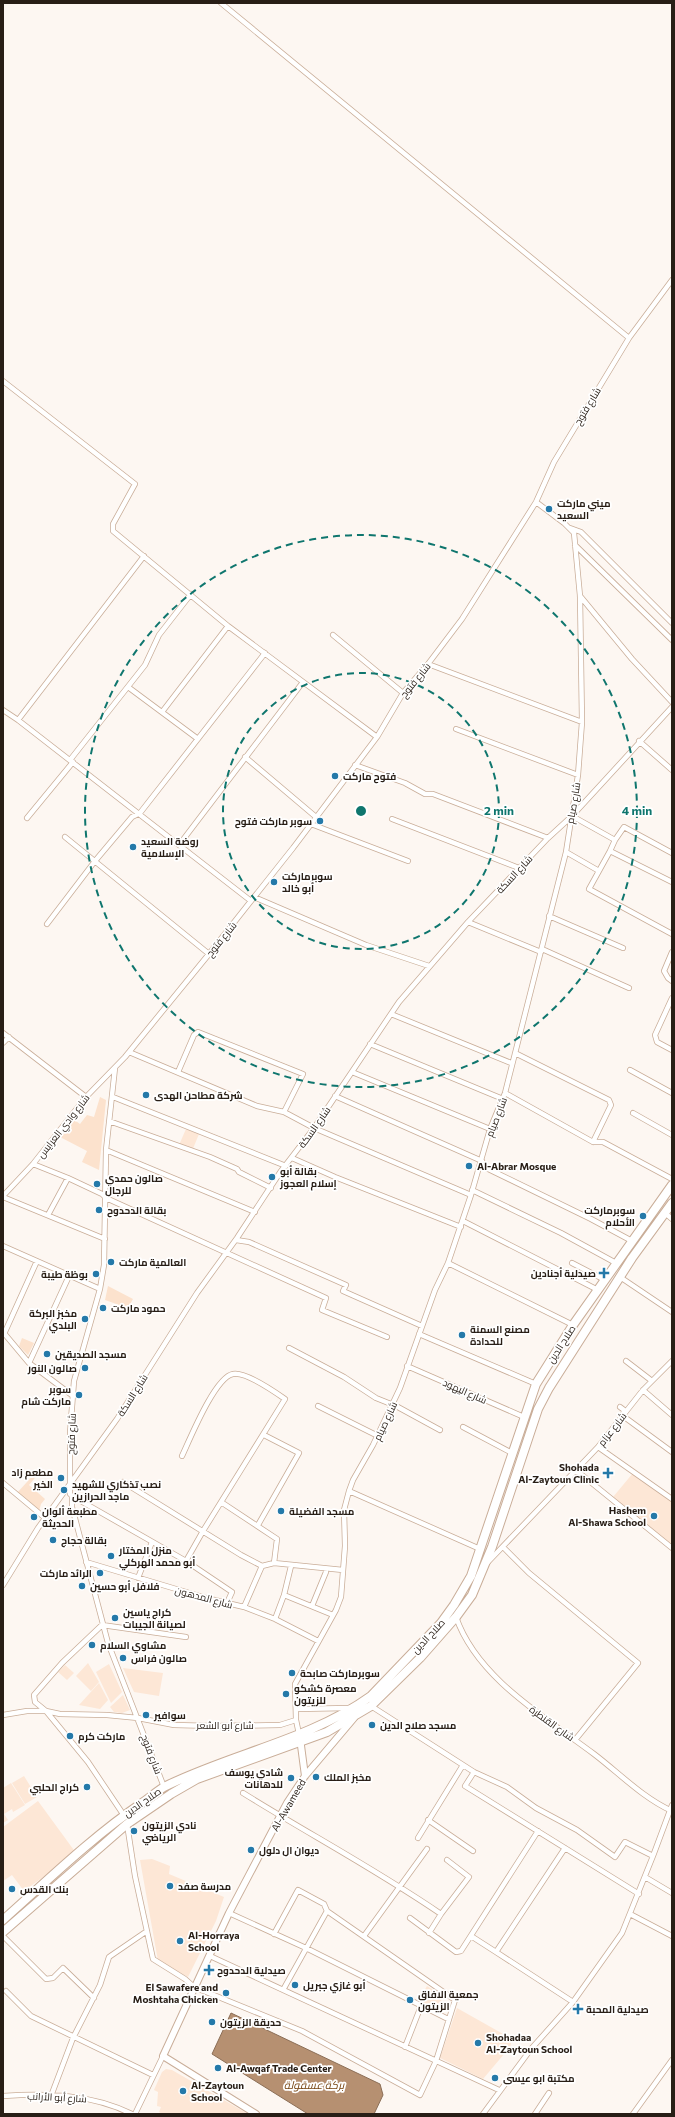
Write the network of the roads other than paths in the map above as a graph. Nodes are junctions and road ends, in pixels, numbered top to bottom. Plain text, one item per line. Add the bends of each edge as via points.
1 (221, 3) edge
2 (672, 280) edge
3 (628, 338) junction
4 (3, 381) edge
5 (536, 502) junction
6 (569, 527) junction
7 (575, 545) junction
8 (144, 556) junction
9 (191, 594) junction
10 (580, 596) junction
11 (672, 623) edge
12 (228, 626) junction
13 (333, 635) dead end
14 (672, 640) edge
15 (265, 653) junction
16 (428, 664) junction
17 (303, 682) junction
18 (128, 687) junction
19 (403, 693) junction
20 (672, 702) edge
21 (672, 707) edge
22 (3, 710) edge
23 (162, 712) junction
24 (18, 720) junction
25 (582, 722) junction
26 (456, 729) dead end
27 (377, 737) junction
28 (198, 739) junction
29 (640, 740) junction
30 (245, 757) junction
31 (72, 761) junction
32 (355, 765) junction
33 (672, 770) edge
34 (578, 775) junction
35 (140, 814) junction
36 (572, 816) junction
37 (316, 817) junction
38 (26, 818) dead end
39 (392, 819) dead end
40 (311, 824) junction
41 (65, 836) dead end
42 (548, 838) junction
43 (616, 840) junction
44 (179, 845) junction
45 (610, 851) junction
46 (566, 852) junction
47 (672, 853) edge
48 (94, 861) junction
49 (408, 861) dead end
50 (519, 868) junction
51 (599, 871) junction
52 (672, 882) edge
53 (252, 899) junction
54 (549, 916) junction
55 (468, 922) junction
56 (47, 924) dead end
57 (672, 934) edge
58 (623, 948) dead end
59 (541, 950) junction
60 (672, 952) edge
61 (210, 954) junction
62 (429, 966) junction
63 (672, 982) edge
64 (629, 988) dead end
65 (672, 998) edge
66 (391, 1014) junction
67 (3, 1033) edge
68 (9, 1036) junction
69 (3, 1043) edge
70 (370, 1044) junction
71 (672, 1050) edge
72 (129, 1052) junction
73 (515, 1053) junction
74 (125, 1057) joint
75 (511, 1063) junction
76 (115, 1068) junction
77 (630, 1070) dead end
78 (178, 1072) junction
79 (352, 1072) junction
80 (505, 1093) junction
81 (672, 1093) edge
82 (335, 1096) junction
83 (86, 1097) junction
84 (112, 1097) junction
85 (503, 1099) junction
86 (284, 1112) junction
87 (633, 1113) dead end
88 (109, 1121) junction
89 (314, 1128) junction
90 (490, 1129) junction
91 (672, 1135) edge
92 (593, 1142) junction
93 (106, 1150) junction
94 (292, 1158) junction
95 (481, 1163) junction
96 (34, 1164) junction
97 (286, 1166) junction
98 (68, 1178) junction
99 (672, 1179) edge
100 (672, 1184) edge
101 (271, 1188) junction
102 (472, 1193) junction
103 (3, 1197) edge
104 (106, 1198) junction
105 (672, 1203) edge
106 (255, 1212) junction
107 (665, 1213) junction
108 (48, 1215) junction
109 (672, 1219) edge
110 (463, 1221) junction
111 (461, 1226) junction
112 (105, 1239) junction
113 (236, 1240) junction
114 (632, 1241) junction
115 (3, 1246) edge
116 (226, 1252) junction
117 (37, 1261) junction
118 (448, 1263) junction
119 (572, 1263) dead end
120 (616, 1263) junction
121 (69, 1276) junction
122 (620, 1277) junction
123 (605, 1280) junction
124 (100, 1289) junction
125 (598, 1290) junction
126 (672, 1312) edge
127 (574, 1325) junction
128 (422, 1326) junction
129 (4, 1333) edge
130 (419, 1334) junction
131 (387, 1337) dead end
132 (289, 1348) dead end
133 (626, 1361) dead end
134 (672, 1361) edge
135 (29, 1363) junction
136 (407, 1366) junction
137 (652, 1381) junction
138 (536, 1384) junction
139 (643, 1390) junction
140 (72, 1396) junction
141 (318, 1406) dead end
142 (392, 1406) junction
143 (620, 1407) dead end
144 (672, 1415) edge
145 (524, 1416) junction
146 (623, 1416) junction
147 (463, 1427) dead end
148 (440, 1430) dead end
149 (264, 1434) junction
150 (378, 1436) junction
151 (598, 1447) junction
152 (672, 1452) edge
153 (512, 1453) junction
154 (182, 1456) dead end
155 (577, 1471) junction
156 (71, 1481) junction
157 (123, 1482) dead end
158 (3, 1483) edge
159 (349, 1492) junction
160 (72, 1496) junction
161 (672, 1499) edge
162 (221, 1502) junction
163 (45, 1518) junction
164 (258, 1525) junction
165 (203, 1531) junction
166 (152, 1542) junction
167 (503, 1547) junction
168 (672, 1548) edge
169 (480, 1549) junction
170 (186, 1561) junction
171 (86, 1562) junction
172 (274, 1562) junction
173 (262, 1566) junction
174 (291, 1566) junction
175 (484, 1566) junction
176 (343, 1570) junction
177 (326, 1572) dead end
178 (138, 1578) junction
179 (3, 1585) edge
180 (284, 1595) junction
181 (227, 1603) junction
182 (312, 1606) junction
183 (244, 1607) junction
184 (333, 1615) junction
185 (456, 1618) junction
186 (275, 1619) junction
187 (102, 1625) junction
188 (186, 1637) dead end
189 (318, 1641) junction
190 (371, 1706) junction
191 (296, 1708) junction
192 (46, 1711) junction
193 (354, 1712) junction
194 (3, 1715) edge
195 (138, 1718) junction
196 (296, 1720) junction
197 (299, 1734) junction
198 (575, 1740) junction
199 (301, 1743) junction
200 (463, 1765) junction
201 (474, 1772) junction
202 (305, 1776) junction
203 (164, 1787) junction
204 (243, 1793) dead end
205 (672, 1805) edge
206 (670, 1811) edge
207 (124, 1815) junction
208 (281, 1816) junction
209 (428, 1820) junction
210 (127, 1824) junction
211 (538, 1831) junction
212 (418, 1838) dead end
213 (564, 1848) junction
214 (427, 1849) dead end
215 (473, 1851) dead end
216 (653, 1856) junction
217 (447, 1860) dead end
218 (645, 1877) junction
219 (401, 1887) junction
220 (672, 1893) edge
221 (638, 1894) junction
222 (326, 1911) junction
223 (229, 1913) junction
224 (441, 1914) junction
225 (630, 1914) junction
226 (410, 1918) dead end
227 (3, 1920) edge
228 (147, 1931) junction
229 (3, 1932) edge
230 (429, 1933) junction
231 (274, 1934) junction
232 (3, 1936) edge
233 (364, 1936) junction
234 (471, 1936) junction
235 (672, 1936) edge
236 (306, 1948) junction
237 (496, 1952) junction
238 (210, 1956) junction
239 (194, 1987) junction
240 (283, 1990) junction
241 (6, 1991) dead end
242 (94, 1998) junction
243 (572, 2002) junction
244 (421, 2006) junction
245 (448, 2020) junction
246 (73, 2038) junction
247 (406, 2047) junction
248 (163, 2056) junction
249 (672, 2060) edge
250 (436, 2061) junction
251 (153, 2075) junction
252 (499, 2090) junction
253 (550, 2093) dead end
254 (3, 2096) edge
255 (51, 2096) junction
256 (132, 2114) edge
257 (135, 2114) edge
258 (256, 2114) edge
259 (482, 2114) edge
260 (535, 2114) edge
261 (633, 2114) edge

1 - 3 street
2 - 3 street, شارع فتوح
3 - 5 street, شارع فتوح via 554,462
4 - 8 street via 135,484 113,524 114,531
5 - 6 street
5 - 16 street, شارع فتوح via 462,619
6 - 7 street, شارع صيام via 574,533
6 - 11 street via 580,532
7 - 10 street, شارع صيام
7 - 14 street
8 - 9 street
8 - 24 street
9 - 12 street
9 - 18 street via 159,635 145,665
10 - 20 street via 632,659
10 - 25 street, شارع صيام
12 - 15 street
12 - 23 street
13 - 19 street
15 - 17 street
15 - 28 street
16 - 19 street, شارع فتوح
16 - 25 street
17 - 27 street
17 - 30 street
18 - 23 street
18 - 31 street
19 - 27 street, شارع فتوح
21 - 29 street, شارع السكة
22 - 24 street
23 - 28 street
24 - 31 street
25 - 34 street, شارع صيام
26 - 34 street
27 - 32 street, شارع فتوح
28 - 35 street
29 - 33 street
29 - 36 street, شارع السكة
30 - 37 street
30 - 44 street
31 - 35 street
31 - 38 street
32 - 37 street, شارع فتوح
32 - 42 street via 405,783 425,794 433,794
34 - 36 street, شارع صيام
35 - 44 street
35 - 48 street via 132,817
36 - 42 street, شارع السكة
36 - 43 street
36 - 46 street, شارع صيام
37 - 40 street, شارع فتوح
39 - 50 street
40 - 49 street
40 - 53 street, شارع فتوح
41 - 48 street
42 - 50 street, شارع السكة
43 - 45 street
43 - 47 street via 624,827
44 - 53 street
45 - 51 street
45 - 52 street
46 - 51 street
46 - 54 street, شارع صيام
48 - 56 street
48 - 61 street
50 - 55 street, شارع السكة
51 - 57 street via 589,889
53 - 61 street, شارع فتوح
53 - 62 street via 366,945
54 - 58 street
54 - 59 street, شارع صيام
55 - 59 street
55 - 62 street, شارع السكة
59 - 64 street
59 - 73 street, شارع صيام
60 - 63 street via 664,971
61 - 72 street, شارع فتوح
62 - 66 street, شارع السكة
65 - 71 street via 655,1035 657,1042
66 - 70 street, شارع السكة
66 - 75 street
67 - 68 street
68 - 69 street
68 - 83 street
70 - 79 street, شارع السكة
70 - 85 street
72 - 74 street, شارع فتوح
72 - 78 street
73 - 75 street, شارع صيام
73 - 92 street via 608,1100 611,1105
74 - 76 street, شارع وادي العرايس
75 - 80 street, شارع صيام
76 - 83 street, شارع وادي العرايس via 106,1074
76 - 84 street, شارع فتوح
77 - 81 street
78 - 86 street via 257,1106
78 - 86 street via 194,1035 198,1032 304,1074
79 - 82 street, شارع السكة
79 - 90 street
80 - 85 street, شارع صيام
80 - 92 street
82 - 89 street, شارع السكة
82 - 95 street
83 - 96 street, شارع وادي العرايس
84 - 88 street, شارع فتوح
84 - 97 street
85 - 90 street, شارع صيام
86 - 89 street
87 - 91 street
88 - 93 street, شارع فتوح
88 - 101 street via 210,1157
89 - 94 street, شارع السكة
89 - 102 street
90 - 95 street, شارع صيام
92 - 99 street via 603,1142
93 - 104 street, شارع فتوح
93 - 106 street
94 - 97 street, شارع السكة
94 - 111 street
95 - 102 street, شارع صيام
95 - 114 street
96 - 98 street
96 - 103 street, شارع وادي العرايس
97 - 101 street, شارع السكة
98 - 104 street
98 - 108 street
100 - 114 highway, صلاح الدين
101 - 106 street, شارع السكة
102 - 110 street, شارع صيام
102 - 120 street via 561,1233
103 - 108 street
104 - 112 street, شارع فتوح
104 - 116 street
105 - 107 highway, صلاح الدين
106 - 113 street, شارع السكة
107 - 109 street
107 - 122 highway, صلاح الدين
108 - 112 street
110 - 111 street, شارع صيام
110 - 125 street
111 - 118 street, شارع صيام
112 - 124 street, شارع فتوح
113 - 116 street, شارع السكة
113 - 128 street via 249,1242 346,1285 343,1290
114 - 120 highway, صلاح الدين
115 - 117 street
116 - 131 street via 326,1298 322,1310
116 - 156 street, شارع السكة via 189,1305 117,1419
117 - 121 street
117 - 129 street
118 - 127 street
118 - 128 street, شارع صيام
119 - 123 street
120 - 123 highway, صلاح الدين
121 - 124 street
121 - 135 street
122 - 126 street
122 - 175 highway, صلاح الدين via 538,1409
123 - 125 highway, صلاح الدين
124 - 140 street, شارع فتوح via 77,1368
125 - 127 highway, صلاح الدين
127 - 138 highway, صلاح الدين
128 - 130 street, شارع صيام
129 - 135 street
130 - 136 street, شارع صيام
130 - 138 street
132 - 142 street
133 - 137 street
134 - 137 street, شارع عزام
135 - 140 street
136 - 142 street, شارع صيام
136 - 145 street, شارع اليهود
137 - 139 street, شارع عزام
138 - 145 highway, صلاح الدين
139 - 144 street
139 - 146 street, شارع عزام
140 - 156 street, شارع فتوح
141 - 150 street
142 - 148 street
142 - 150 street, شارع صيام
143 - 146 street via 624,1410
145 - 153 highway, صلاح الدين
146 - 151 street, شارع عزام
146 - 152 street
147 - 153 street
149 - 154 street via 285,1400 274,1391 238,1373 231,1374 216,1386
149 - 162 street
149 - 164 street via 299,1453
150 - 159 street, شارع صيام
151 - 155 street, شارع عزام
151 - 161 street
153 - 169 highway, صلاح الدين
155 - 167 street, شارع عزام
155 - 168 street
156 - 160 street, شارع فتوح
156 - 163 street, شارع السكة
157 - 165 street
158 - 163 street
159 - 169 street
159 - 176 street, شارع صيام via 344,1510
160 - 166 street
160 - 171 street, شارع فتوح via 72,1507
162 - 164 street
162 - 165 street
163 - 179 street, شارع السكة
164 - 172 street via 277,1539
165 - 170 street
165 - 173 street
166 - 170 street
166 - 178 street
167 - 175 street, شارع عزام
167 - 198 street via 529,1573 638,1663
169 - 193 highway, صلاح الدين via 470,1576 441,1623
170 - 181 street via 232,1592
171 - 178 street, شارع المدهون
171 - 187 street, شارع فتوح
172 - 173 street
172 - 174 street
173 - 183 street
174 - 176 street
174 - 180 street
175 - 185 highway, صلاح الدين via 472,1594
176 - 184 street, شارع صيام via 341,1597
177 - 182 street
178 - 181 street, شارع المدهون
180 - 182 street
180 - 186 street
181 - 183 street, شارع المدهون
182 - 184 street
183 - 186 street, شارع المدهون
184 - 189 street, شارع صيام
185 - 190 highway, صلاح الدين
185 - 198 street, شارع القنطرة via 470,1647 493,1672 529,1706
186 - 189 street, شارع المدهون
187 - 188 street
187 - 192 street via 35,1693 35,1702
187 - 195 street, شارع فتوح
189 - 191 street, شارع صيام via 295,1684
190 - 193 highway, صلاح الدين
190 - 200 street
191 - 193 street
191 - 196 street, شارع صيام
192 - 194 street, شارع أبو الشعر
192 - 195 street, شارع أبو الشعر
192 - 207 street via 88,1762
193 - 197 highway, صلاح الدين
193 - 199 highway, صلاح الدين via 327,1732
193 - 202 main road, Al-Awameed
195 - 196 street, شارع أبو الشعر via 174,1725 213,1726 280,1725
195 - 203 street, شارع فتوح
196 - 197 street
197 - 199 main road
197 - 203 highway, صلاح الدين via 194,1773
198 - 206 street, شارع القنطرة
199 - 202 main road
199 - 210 highway, صلاح الدين via 197,1779
200 - 201 street
200 - 209 street
201 - 211 street via 465,1786
201 - 216 street via 507,1787 615,1857 625,1842
202 - 208 main road, Al-Awameed
203 - 207 highway, صلاح الدين
204 - 208 street
205 - 206 street
206 - 216 street
207 - 210 street
207 - 227 highway, صلاح الدين
208 - 219 street
208 - 223 main road, Al-Awameed
209 - 212 street
209 - 215 street
210 - 228 street
210 - 229 highway, صلاح الدين
211 - 213 street
211 - 234 street
213 - 221 street
213 - 237 street
214 - 219 street
216 - 218 street
217 - 224 street via 468,1877
218 - 220 street
218 - 221 street
219 - 224 street
219 - 233 street
221 - 225 street
222 - 231 street via 324,1904 298,1890
222 - 233 street
222 - 236 street
223 - 231 street
223 - 238 main road, Al-Awameed
224 - 230 street
225 - 235 street
225 - 243 street via 622,1933
226 - 230 street
228 - 239 street via 153,1959
228 - 242 street via 109,1957
230 - 234 street via 456,1952 461,1951
231 - 236 street
232 - 242 street via 46,1980 53,1978 64,1968
233 - 245 street via 455,2000
234 - 237 street
236 - 240 street
236 - 244 street
237 - 243 street
238 - 239 main road, Al-Awameed
238 - 240 street
239 - 248 main road, Al-Awameed
239 - 250 street via 302,2031 420,2095
240 - 247 street
241 - 246 street via 31,2016
242 - 246 street
243 - 252 street
244 - 245 street
244 - 247 street
245 - 250 street
246 - 251 street
246 - 255 street
247 - 250 street
248 - 251 street
248 - 258 main road
249 - 261 street
250 - 252 street
251 - 257 street
252 - 259 street
253 - 260 street
254 - 255 street, شارع أبو الأرانب
255 - 256 street, شارع أبو الأرانب via 99,2100

